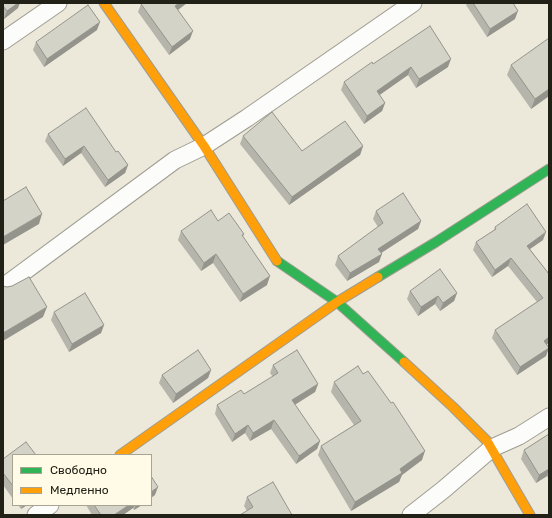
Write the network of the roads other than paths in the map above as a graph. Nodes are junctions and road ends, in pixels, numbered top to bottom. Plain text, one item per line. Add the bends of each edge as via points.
1 (58, 3) edge
2 (104, 3) edge
3 (414, 3) edge
4 (3, 41) edge
5 (204, 146) junction
6 (549, 169) edge
7 (3, 287) edge
8 (337, 302) junction
9 (549, 417) edge
10 (492, 448) junction
11 (121, 454) edge
12 (49, 506) edge
13 (36, 515) edge
14 (411, 515) edge
15 (530, 515) edge

1 - 4 street
2 - 5 street
3 - 5 street
5 - 7 street via 175,160
5 - 8 street via 276,260
6 - 8 street
8 - 10 street via 453,407
8 - 11 street
9 - 10 street via 519,436
10 - 14 street
10 - 15 street
12 - 13 street

